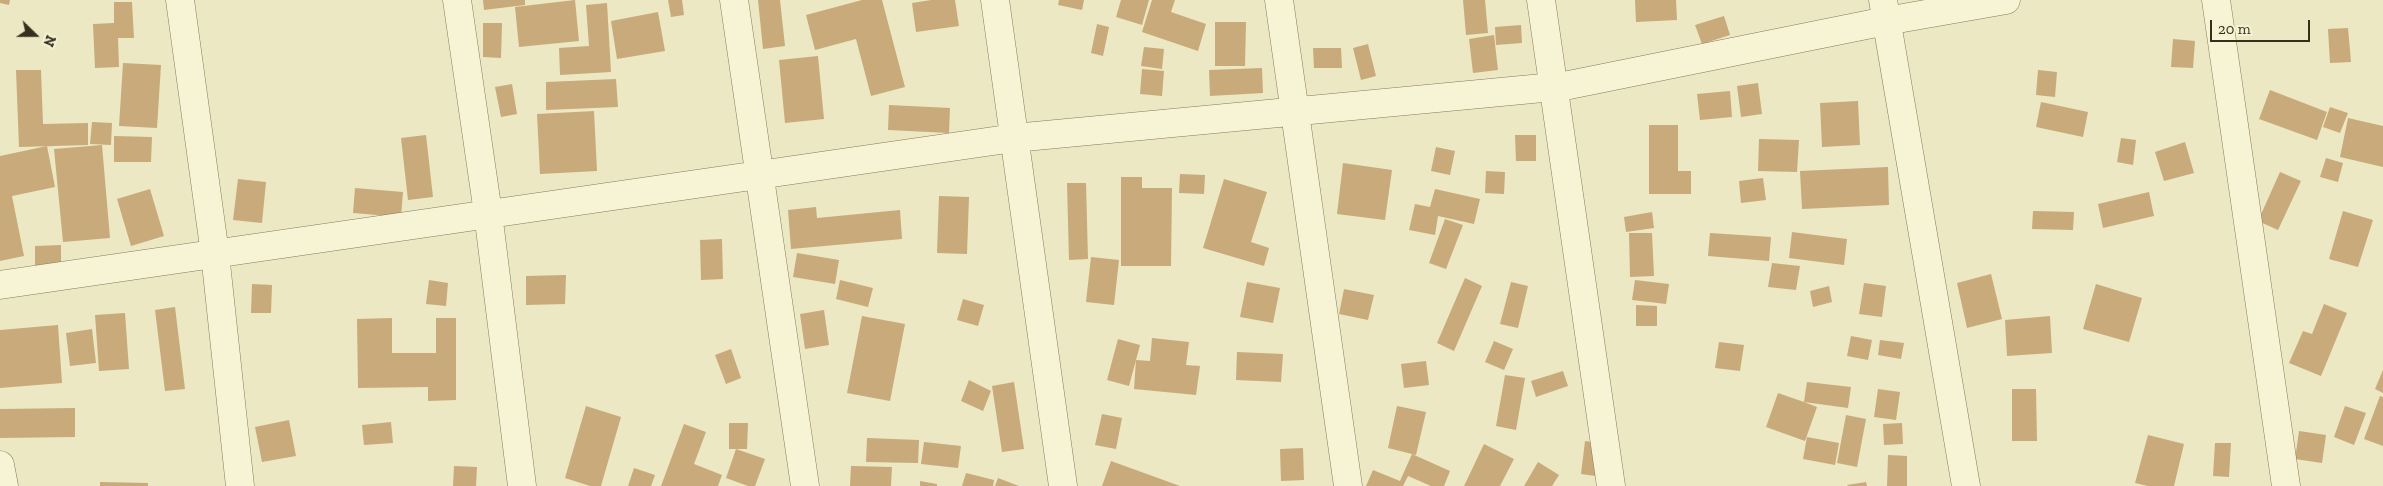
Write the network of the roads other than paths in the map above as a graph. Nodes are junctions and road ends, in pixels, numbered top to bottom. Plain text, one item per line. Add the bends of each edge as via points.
1 (180, 0) edge
2 (457, 0) edge
3 (734, 0) edge
4 (995, 0) edge
5 (1279, 0) edge
6 (1541, 0) edge
7 (2006, 0) edge
8 (2216, 0) edge
9 (1885, 10) edge
10 (1554, 87) junction
11 (1293, 112) junction
12 (1014, 138) junction
13 (758, 175) junction
14 (488, 214) junction
15 (216, 254) junction
16 (0, 285) edge
17 (0, 465) edge
18 (4, 486) edge
19 (240, 486) edge
20 (522, 486) edge
21 (805, 486) edge
22 (1063, 486) edge
23 (1348, 486) edge
24 (1611, 486) edge
25 (1966, 486) edge
26 (2286, 486) edge

1 - 15 street
2 - 14 street
3 - 13 street
4 - 12 street
5 - 11 street
6 - 10 street
7 - 9 street
8 - 26 street
9 - 10 street
9 - 25 street
10 - 11 street
10 - 24 street
11 - 12 street
11 - 23 street
12 - 13 street
12 - 22 street
13 - 14 street
13 - 21 street
14 - 15 street
14 - 20 street
15 - 16 street
15 - 19 street
17 - 18 street

